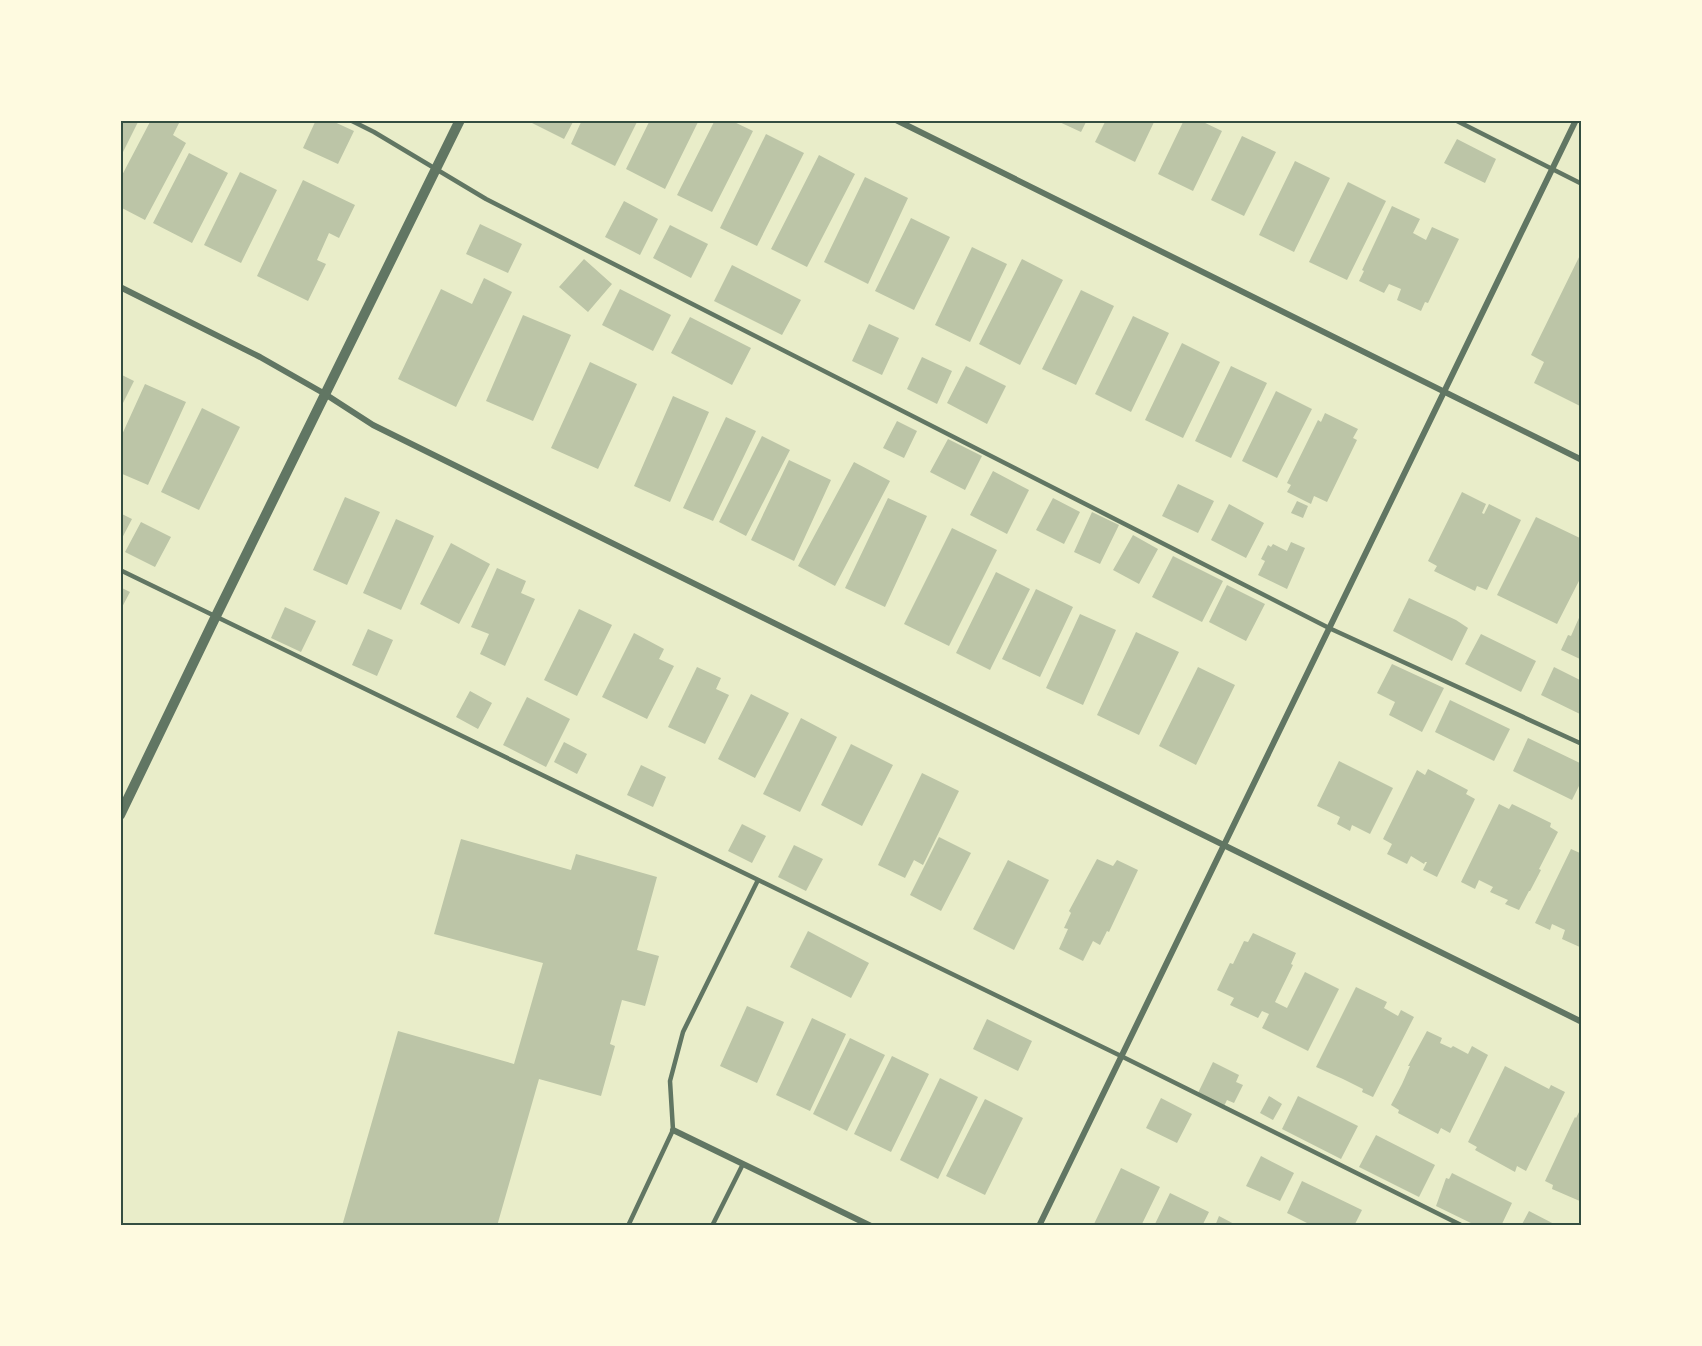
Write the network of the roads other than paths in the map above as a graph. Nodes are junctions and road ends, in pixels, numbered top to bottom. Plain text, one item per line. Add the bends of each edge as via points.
1 (350, 120) edge
2 (460, 120) edge
3 (896, 120) edge
4 (1455, 120) edge
5 (1576, 120) edge
6 (1552, 169) junction
7 (435, 170) junction
8 (1582, 184) edge
9 (120, 287) edge
10 (1444, 392) junction
11 (325, 394) junction
12 (1582, 460) edge
13 (120, 570) edge
14 (215, 618) junction
15 (1329, 628) junction
16 (1582, 744) edge
17 (120, 815) edge
18 (1223, 846) junction
19 (758, 880) junction
20 (1582, 1022) edge
21 (1121, 1056) junction
22 (674, 1130) junction
23 (743, 1164) junction
24 (628, 1226) edge
25 (712, 1226) edge
26 (871, 1226) edge
27 (1039, 1226) edge
28 (1463, 1226) edge

1 - 7 lane
2 - 7 street
3 - 10 street
4 - 6 lane
5 - 6 street
6 - 8 lane
6 - 10 street
7 - 11 street
7 - 15 lane
9 - 11 street via 261,357
10 - 12 street
10 - 15 street
11 - 14 street
11 - 18 street via 373,425
13 - 14 lane
14 - 17 street
14 - 19 lane
15 - 16 lane
15 - 18 street
18 - 20 street
18 - 21 street
19 - 21 lane
19 - 22 lane via 683,1032 670,1081
21 - 27 street
21 - 28 lane
22 - 23 street
22 - 24 lane
23 - 25 lane
23 - 26 street

